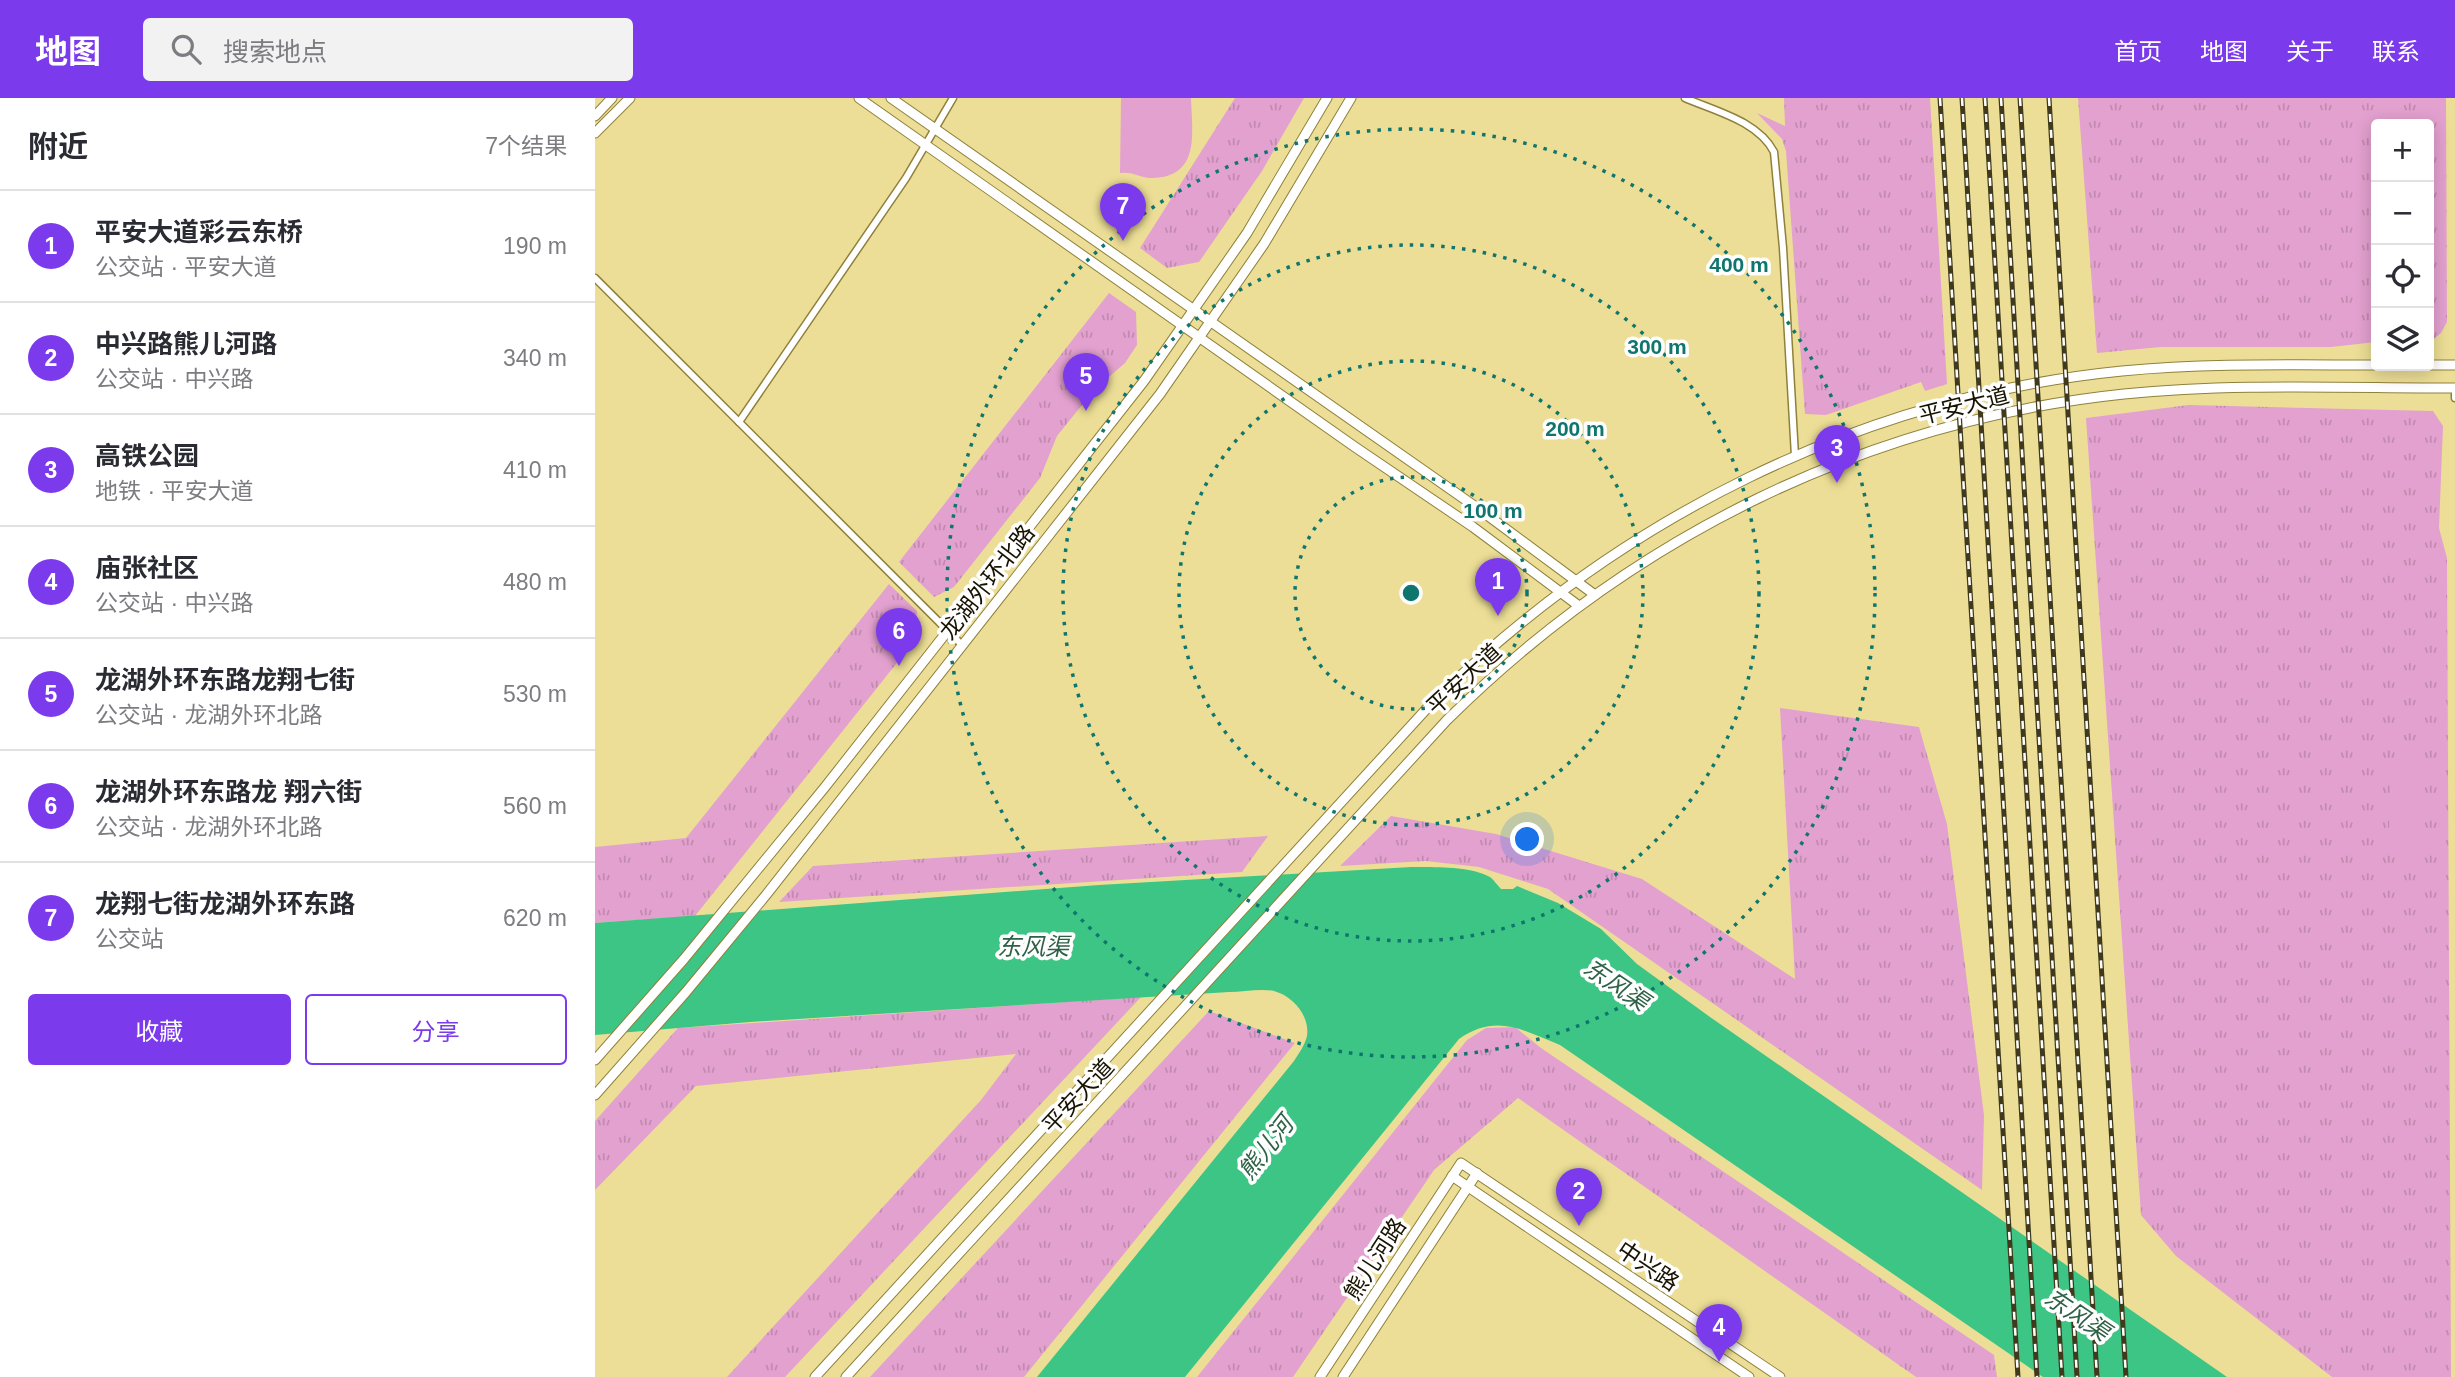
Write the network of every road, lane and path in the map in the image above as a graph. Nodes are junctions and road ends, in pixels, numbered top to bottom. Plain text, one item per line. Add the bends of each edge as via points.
1 (612, 98) edge
2 (630, 98) edge
3 (859, 98) edge
4 (891, 98) edge
5 (953, 98) edge
6 (1327, 98) edge
7 (1351, 98) edge
8 (1685, 98) edge
9 (595, 116) edge
10 (935, 129) junction
11 (595, 133) edge
12 (926, 145) junction
13 (595, 278) edge
14 (1194, 311) junction
15 (1211, 323) junction
16 (1183, 326) junction
17 (1200, 338) junction
18 (2371, 365) edge
19 (2434, 365) edge
20 (2455, 365) edge
21 (2455, 388) edge
22 (2455, 398) edge
23 (739, 422) junction
24 (1795, 456) junction
25 (1576, 580) junction
26 (1560, 591) junction
27 (1595, 595) junction
28 (1579, 606) junction
29 (947, 631) junction
30 (962, 645) junction
31 (595, 1060) edge
32 (595, 1095) edge
33 (1461, 1163) joint
34 (1477, 1173) junction
35 (1452, 1176) junction
36 (1468, 1187) junction
37 (815, 1377) edge
38 (846, 1377) edge
39 (1320, 1377) edge
40 (1343, 1377) edge
41 (1749, 1377) edge
42 (1780, 1377) edge

1 - 9 main road
2 - 11 main road
3 - 12 main road
4 - 10 main road
5 - 10 street
6 - 14 main road, 龙湖外环北路 via 1247,233
7 - 15 main road, 龙湖外环北路
8 - 24 street via 1757,131 1773,152
10 - 12 street
10 - 14 main road
12 - 16 main road
12 - 23 street
13 - 23 street
14 - 15 main road
14 - 16 main road, 龙湖外环北路
15 - 17 main road, 龙湖外环北路
15 - 25 main road
16 - 17 main road
16 - 29 main road, 龙湖外环北路
17 - 26 main road
17 - 30 main road, 龙湖外环北路
18 - 24 main road, 平安大道 via 2171,368 2074,378 1955,402
19 - 20 main road
21 - 22 street
21 - 27 main road, 平安大道 via 2161,391 2045,406 1961,424 1765,493 1672,544
23 - 29 street
24 - 25 main road, 平安大道 via 1682,511
25 - 26 main road, 平安大道
25 - 27 main road
26 - 28 main road
26 - 37 main road, 平安大道 via 1448,687
27 - 28 main road, 平安大道
28 - 38 main road, 平安大道 via 1507,663 1414,755
29 - 30 street
29 - 31 main road, 龙湖外环北路 via 734,898
30 - 32 main road, 龙湖外环北路 via 766,895
33 - 34 main road, 中兴路
33 - 35 main road, 熊儿河路
34 - 36 main road, 熊儿河路
34 - 42 main road, 中兴路
35 - 36 main road, 中兴路
35 - 39 main road, 熊儿河路
36 - 40 main road, 熊儿河路
36 - 41 main road, 中兴路

